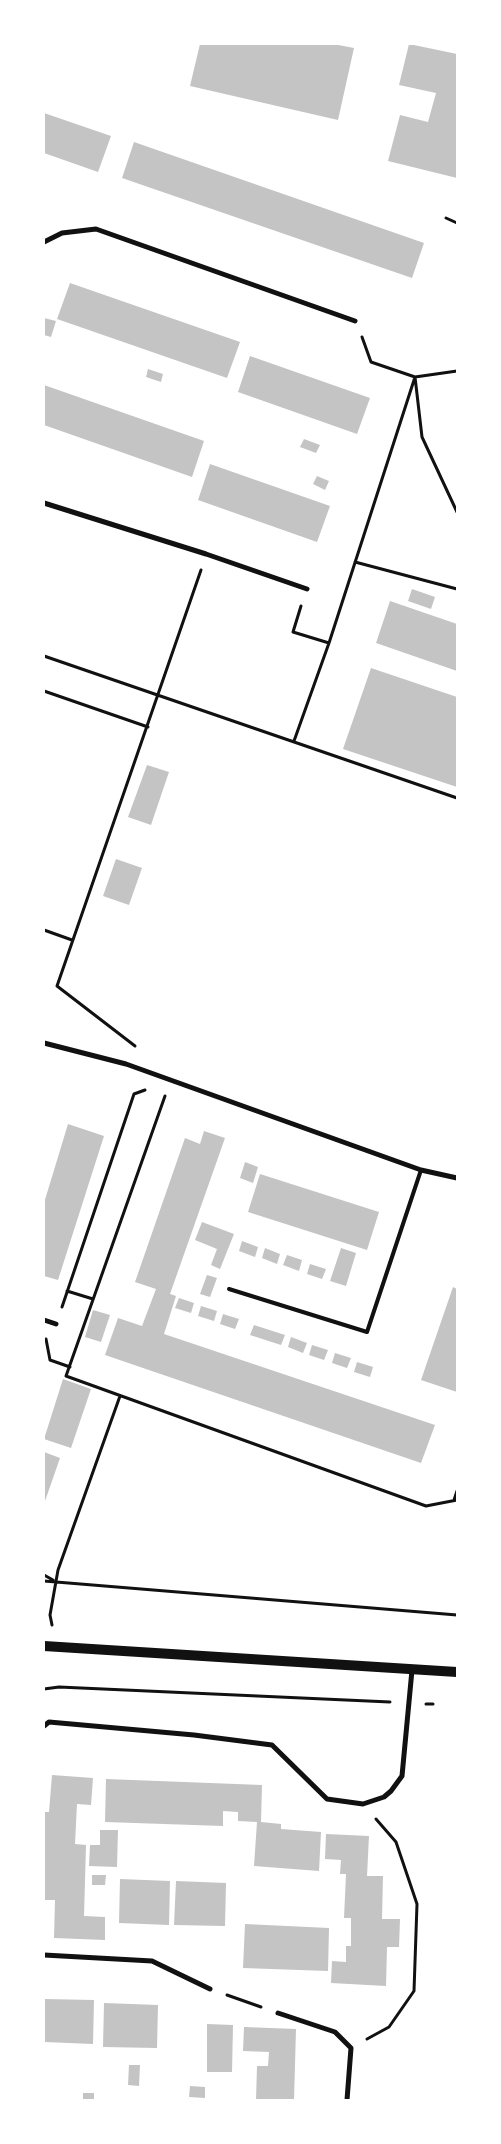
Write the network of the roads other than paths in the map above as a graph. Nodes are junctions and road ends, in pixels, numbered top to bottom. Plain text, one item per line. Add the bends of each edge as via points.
1 (44, 242) edge
2 (355, 321) road end
3 (44, 504) edge
4 (307, 589) road end
5 (44, 1043) edge
6 (422, 1170) junction
7 (457, 1178) edge
8 (229, 1288) dead end
9 (44, 1320) edge
10 (56, 1324) road end
11 (44, 1646) edge
12 (412, 1670) junction
13 (457, 1672) edge
14 (44, 1726) edge
15 (44, 1955) edge
16 (210, 1989) road end
17 (278, 2013) road end
18 (347, 2100) edge

1 - 2 street via 62,233 96,229
3 - 4 street
5 - 6 street via 126,1064
6 - 7 street
6 - 8 lane via 367,1332
9 - 10 street
11 - 12 main road
12 - 13 main road
12 - 14 street via 402,1776 391,1791 363,1804 328,1799 272,1745 50,1722
15 - 16 street via 152,1961
17 - 18 street via 335,2032 351,2048

